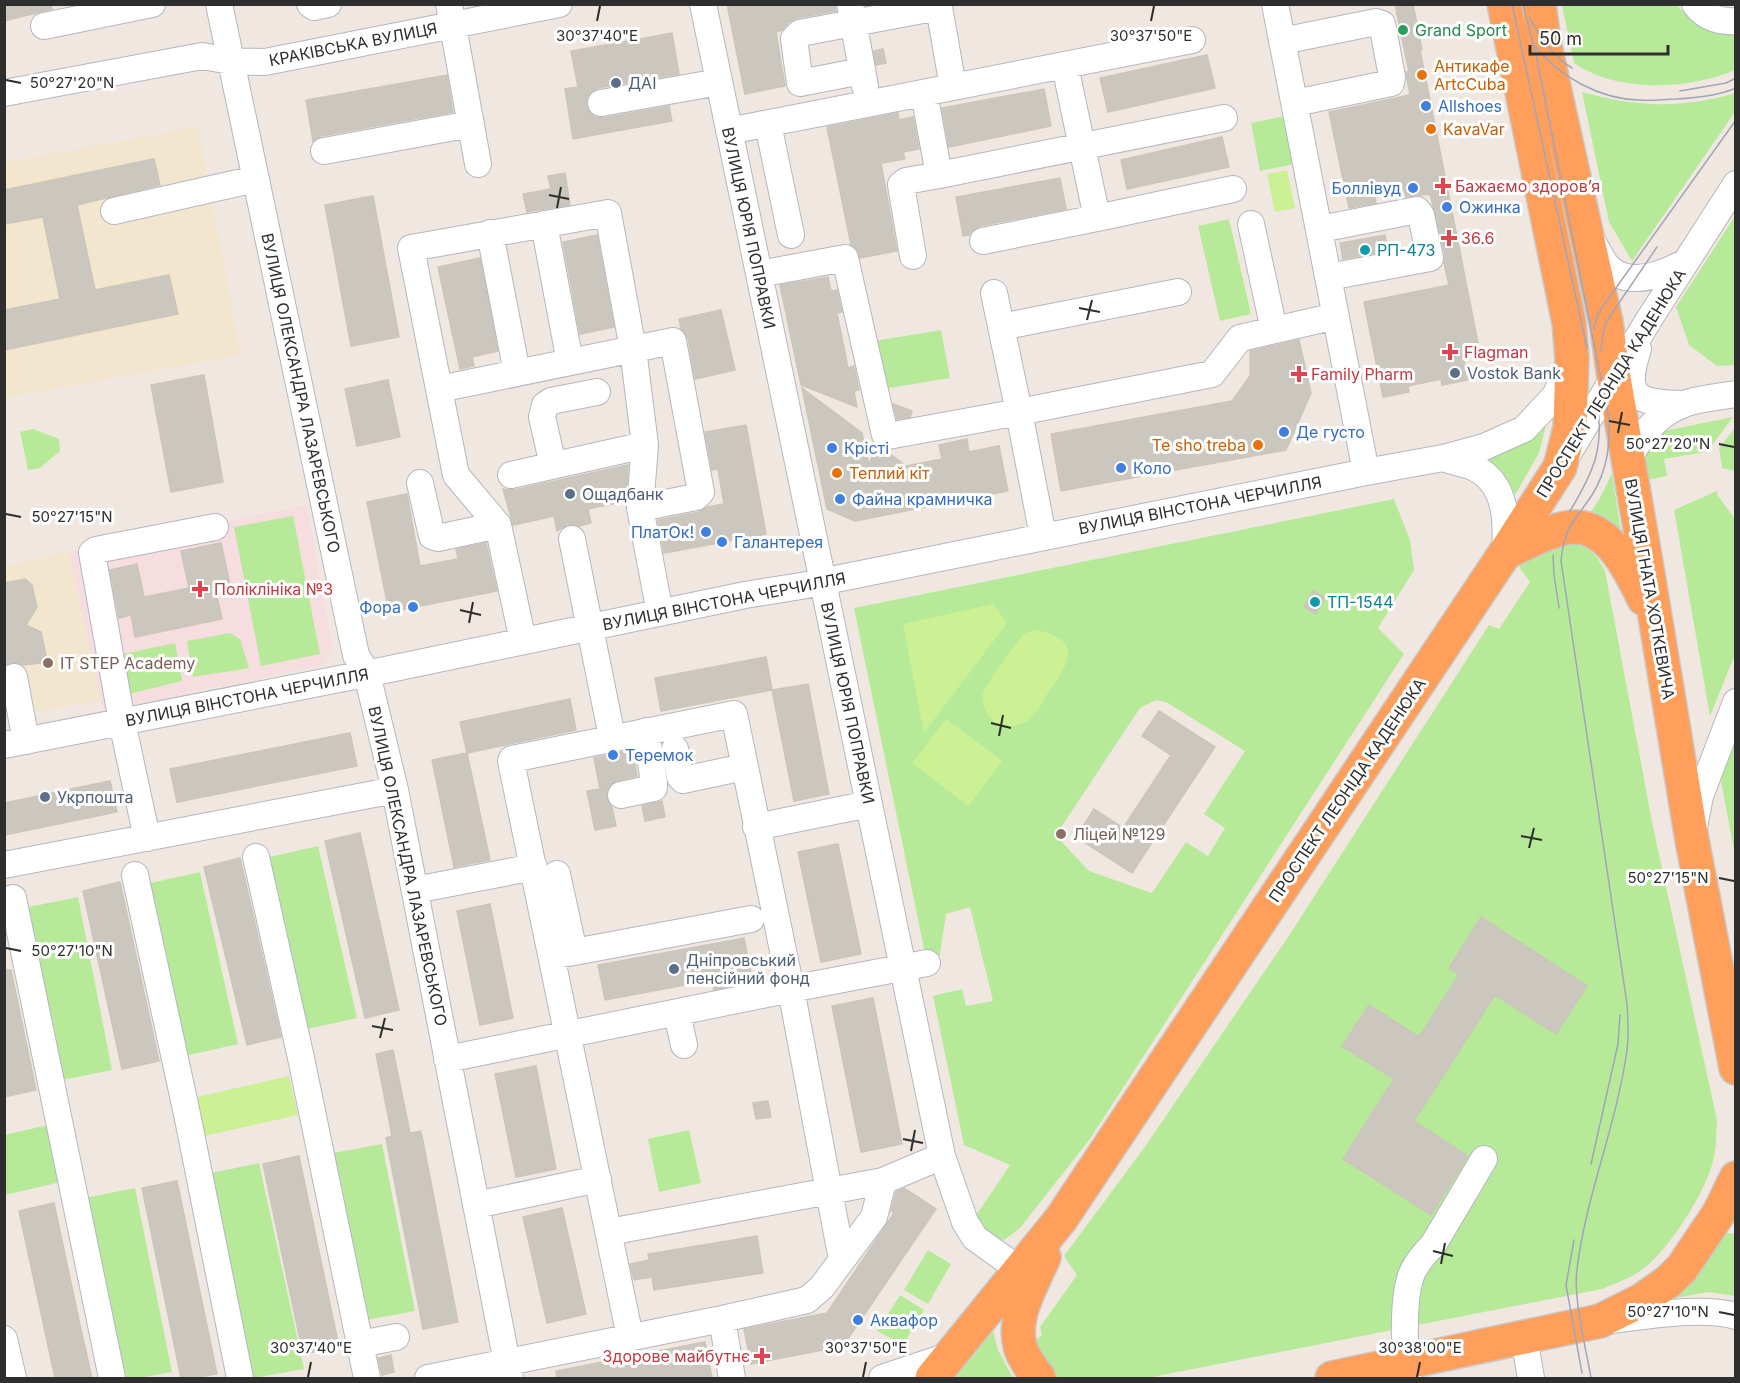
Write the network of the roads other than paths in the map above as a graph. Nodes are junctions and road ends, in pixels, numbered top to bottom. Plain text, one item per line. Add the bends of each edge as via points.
1 (152, 4) edge
2 (219, 4) edge
3 (310, 4) edge
4 (328, 4) edge
5 (559, 4) edge
6 (703, 4) edge
7 (1275, 4) edge
8 (1504, 4) edge
9 (1539, 4) edge
10 (1695, 4) edge
11 (938, 6) edge
12 (851, 14) edge
13 (451, 15) edge
14 (1736, 21) edge
15 (44, 26) dead end
16 (1192, 40) dead end
17 (1282, 41) junction
18 (231, 61) junction
19 (1065, 66) junction
20 (862, 71) junction
21 (719, 82) junction
22 (953, 87) junction
23 (4, 93) edge
24 (924, 93) junction
25 (601, 103) dead end
26 (1294, 103) junction
27 (868, 104) junction
28 (1224, 118) dead end
29 (471, 124) junction
30 (768, 124) junction
31 (729, 131) junction
32 (324, 151) dead end
33 (478, 164) dead end
34 (939, 175) junction
35 (256, 179) junction
36 (1736, 184) edge
37 (1233, 189) dead end
38 (114, 211) dead end
39 (1097, 218) junction
40 (544, 224) junction
41 (1251, 224) dead end
42 (1320, 229) junction
43 (490, 233) junction
44 (1588, 234) junction
45 (790, 235) dead end
46 (983, 241) dead end
47 (913, 256) dead end
48 (1684, 263) junction
49 (759, 274) junction
50 (1329, 277) junction
51 (1178, 292) dead end
52 (993, 293) dead end
53 (1336, 316) junction
54 (1648, 321) junction
55 (1001, 327) junction
56 (1274, 330) junction
57 (633, 349) junction
58 (1572, 358) junction
59 (570, 362) junction
60 (517, 373) junction
61 (1614, 378) junction
62 (439, 389) junction
63 (597, 392) dead end
64 (1736, 394) edge
65 (1684, 404) junction
66 (1019, 412) junction
67 (645, 445) junction
68 (1443, 459) junction
69 (1628, 461) junction
70 (553, 465) junction
71 (1560, 467) junction
72 (1366, 472) junction
73 (512, 475) dead end
74 (420, 483) dead end
75 (640, 508) junction
76 (498, 525) junction
77 (215, 526) dead end
78 (1043, 536) junction
79 (572, 539) dead end
80 (1505, 553) junction
81 (824, 582) junction
82 (660, 613) junction
83 (590, 627) junction
84 (1658, 628) junction
85 (523, 641) junction
86 (367, 674) junction
87 (14, 677) dead end
88 (1736, 702) edge
89 (122, 722) junction
90 (646, 731) junction
91 (612, 737) junction
92 (15, 743) edge
93 (675, 749) dead end
94 (744, 767) junction
95 (395, 790) junction
96 (621, 795) dead end
97 (869, 804) junction
98 (756, 827) junction
99 (147, 838) junction
100 (1692, 840) junction
101 (256, 857) dead end
102 (4, 865) edge
103 (546, 871) junction
104 (135, 875) dead end
105 (415, 890) junction
106 (13, 898) dead end
107 (751, 919) dead end
108 (1723, 953) edge
109 (563, 954) junction
110 (915, 965) junction
111 (791, 989) junction
112 (1730, 1001) edge
113 (677, 1013) junction
114 (568, 1035) junction
115 (684, 1045) dead end
116 (447, 1059) junction
117 (1736, 1068) edge
118 (942, 1156) junction
119 (1484, 1159) dead end
120 (1736, 1178) edge
121 (598, 1179) junction
122 (884, 1181) junction
123 (829, 1192) junction
124 (476, 1205) junction
125 (1727, 1211) edge
126 (1061, 1219) junction
127 (609, 1232) junction
128 (842, 1260) junction
129 (1020, 1270) junction
130 (1736, 1316) edge
131 (722, 1319) junction
132 (1600, 1321) junction
133 (396, 1337) dead end
134 (630, 1337) junction
135 (1524, 1338) junction
136 (4, 1339) edge
137 (360, 1344) junction
138 (940, 1367) edge
139 (508, 1371) edge
140 (1396, 1372) edge
141 (13, 1378) edge
142 (112, 1378) edge
143 (240, 1378) edge
144 (366, 1378) edge
145 (428, 1378) edge
146 (732, 1378) edge
147 (882, 1378) edge
148 (1039, 1378) edge
149 (1332, 1378) edge
150 (1531, 1378) edge

1 - 15 street
2 - 18 street, ВУЛИЦЯ ОЛЕКСАНДРА ЛАЗАРЕВСЬКОГО
3 - 4 street
5 - 13 street, КРАКІВСЬКА ВУЛИЦЯ
6 - 21 street, ВУЛИЦЯ ЮРІЯ ПОПРАВКИ
7 - 17 street
8 - 58 highway via 1569,323
9 - 44 highway, ВУЛИЦЯ ГНАТА ХОТКЕВИЧА via 1548,61
10 - 14 street via 1714,19
11 - 12 street
11 - 22 street
12 - 20 street
12 - 20 street via 796,35 793,44 801,83
13 - 18 street, КРАКІВСЬКА ВУЛИЦЯ via 265,62
13 - 29 street
16 - 19 street
17 - 26 street
17 - 26 street via 1379,22 1385,38 1391,83
18 - 23 street, КРАКІВСЬКА ВУЛИЦЯ via 202,56
18 - 35 street, ВУЛИЦЯ ОЛЕКСАНДРА ЛАЗАРЕВСЬКОГО
19 - 22 street
19 - 39 street
20 - 27 street
21 - 25 street
21 - 31 street, ВУЛИЦЯ ЮРІЯ ПОПРАВКИ
22 - 24 street
24 - 27 street
24 - 34 street
26 - 42 street
27 - 30 street
28 - 34 street
29 - 32 street
29 - 33 street
30 - 31 street
30 - 45 street
31 - 49 street, ВУЛИЦЯ ЮРІЯ ПОПРАВКИ
34 - 47 street via 901,185
35 - 38 street
35 - 86 street, ВУЛИЦЯ ОЛЕКСАНДРА ЛАЗАРЕВСЬКОГО via 354,648
36 - 48 street, ПРОСПЕКТ ЛЕОНІДА КАДЕНЮКА
37 - 39 street
39 - 46 street
40 - 43 street
40 - 57 street via 608,213
40 - 59 street
41 - 56 street
42 - 50 street
42 - 50 street via 1417,210 1430,258
43 - 60 street
43 - 62 street via 411,248
44 - 48 street via 1607,266 1625,277 1664,274
44 - 61 highway, ВУЛИЦЯ ГНАТА ХОТКЕВИЧА
48 - 54 street, ПРОСПЕКТ ЛЕОНІДА КАДЕНЮКА
49 - 66 street via 845,258 885,435
49 - 81 street, ВУЛИЦЯ ЮРІЯ ПОПРАВКИ
50 - 53 street
51 - 55 street
52 - 55 street
53 - 56 street
53 - 72 street
54 - 61 street, ПРОСПЕКТ ЛЕОНІДА КАДЕНЮКА
54 - 65 street via 1631,372 1633,386 1638,396 1647,401
55 - 66 street
56 - 66 street via 1240,338 1212,374
57 - 59 street
57 - 67 street
57 - 75 street via 674,342 701,492 696,497
58 - 68 street, ВУЛИЦЯ ВІНСТОНА ЧЕРЧИЛЛЯ via 1555,396 1524,429
58 - 71 highway via 1570,428
59 - 60 street
60 - 62 street
61 - 69 highway, ВУЛИЦЯ ГНАТА ХОТКЕВИЧА
61 - 71 street, ПРОСПЕКТ ЛЕОНІДА КАДЕНЮКА
62 - 76 street via 456,475
63 - 70 street via 545,405 542,417
64 - 65 street
65 - 69 street via 1646,431
66 - 78 street
67 - 70 street
67 - 75 street
68 - 72 street, ВУЛИЦЯ ВІНСТОНА ЧЕРЧИЛЛЯ
68 - 80 street, ВУЛИЦЯ ВІНСТОНА ЧЕРЧИЛЛЯ via 1475,468 1491,480 1500,494 1507,523
69 - 84 highway, ВУЛИЦЯ ГНАТА ХОТКЕВИЧА
70 - 73 street
71 - 80 highway, ПРОСПЕКТ ЛЕОНІДА КАДЕНЮКА
72 - 78 street, ВУЛИЦЯ ВІНСТОНА ЧЕРЧИЛЛЯ
74 - 76 street via 432,536
75 - 82 street
76 - 85 street
77 - 89 street via 92,553
78 - 81 street, ВУЛИЦЯ ВІНСТОНА ЧЕРЧИЛЛЯ
79 - 83 street
80 - 84 highway via 1549,533 1576,527 1592,531 1620,556
80 - 126 highway, ПРОСПЕКТ ЛЕОНІДА КАДЕНЮКА
81 - 82 street, ВУЛИЦЯ ВІНСТОНА ЧЕРЧИЛЛЯ
81 - 97 street, ВУЛИЦЯ ЮРІЯ ПОПРАВКИ
82 - 83 street, ВУЛИЦЯ ВІНСТОНА ЧЕРЧИЛЛЯ
83 - 85 street, ВУЛИЦЯ ВІНСТОНА ЧЕРЧИЛЛЯ
83 - 91 street
84 - 100 highway, ВУЛИЦЯ ГНАТА ХОТКЕВИЧА
85 - 86 street, ВУЛИЦЯ ВІНСТОНА ЧЕРЧИЛЛЯ
86 - 89 street, ВУЛИЦЯ ВІНСТОНА ЧЕРЧИЛЛЯ
86 - 95 street, ВУЛИЦЯ ОЛЕКСАНДРА ЛАЗАРЕВСЬКОГО
87 - 92 street
88 - 100 street via 1700,796
89 - 92 street, ВУЛИЦЯ ВІНСТОНА ЧЕРЧИЛЛЯ
89 - 99 street
90 - 91 street
90 - 94 street via 734,714
90 - 96 street via 654,788
91 - 103 street via 512,759
93 - 94 street via 683,780
94 - 98 street
95 - 99 street
95 - 105 street, ВУЛИЦЯ ОЛЕКСАНДРА ЛАЗАРЕВСЬКОГО
97 - 98 street
97 - 110 street, ВУЛИЦЯ ЮРІЯ ПОПРАВКИ
98 - 111 street
99 - 102 street
100 - 108 highway, ВУЛИЦЯ ГНАТА ХОТКЕВИЧА
101 - 137 street
103 - 105 street
103 - 109 street
104 - 143 street
105 - 116 street, ВУЛИЦЯ ОЛЕКСАНДРА ЛАЗАРЕВСЬКОГО
106 - 142 street
107 - 109 street
108 - 112 highway, ВУЛИЦЯ ГНАТА ХОТКЕВИЧА
109 - 114 street
110 - 111 street
110 - 118 street, ВУЛИЦЯ ЮРІЯ ПОПРАВКИ
111 - 113 street
111 - 123 street
112 - 117 highway, ВУЛИЦЯ ГНАТА ХОТКЕВИЧА
113 - 114 street
113 - 115 street
114 - 116 street
114 - 121 street
116 - 124 street, ВУЛИЦЯ ОЛЕКСАНДРА ЛАЗАРЕВСЬКОГО
118 - 122 street
118 - 129 street, ВУЛИЦЯ ЮРІЯ ПОПРАВКИ via 965,1222 975,1238
119 - 140 street via 1437,1239 1412,1272
120 - 125 highway
121 - 124 street
121 - 127 street
122 - 123 street
122 - 128 street via 874,1217
123 - 127 street
123 - 128 street
124 - 139 street, ВУЛИЦЯ ОЛЕКСАНДРА ЛАЗАРЕВСЬКОГО
125 - 132 highway via 1669,1281
126 - 129 highway, ПРОСПЕКТ ЛЕОНІДА КАДЕНЮКА
126 - 148 highway via 1018,1326 1020,1348
127 - 134 street
128 - 131 street via 807,1300
129 - 138 highway, ПРОСПЕКТ ЛЕОНІДА КАДЕНЮКА
130 - 132 street via 1701,1312
131 - 134 street
131 - 146 street
132 - 135 highway
133 - 137 street
134 - 139 street
135 - 140 highway
135 - 150 street
136 - 141 street
137 - 144 street
138 - 147 street
139 - 145 street
140 - 149 highway

